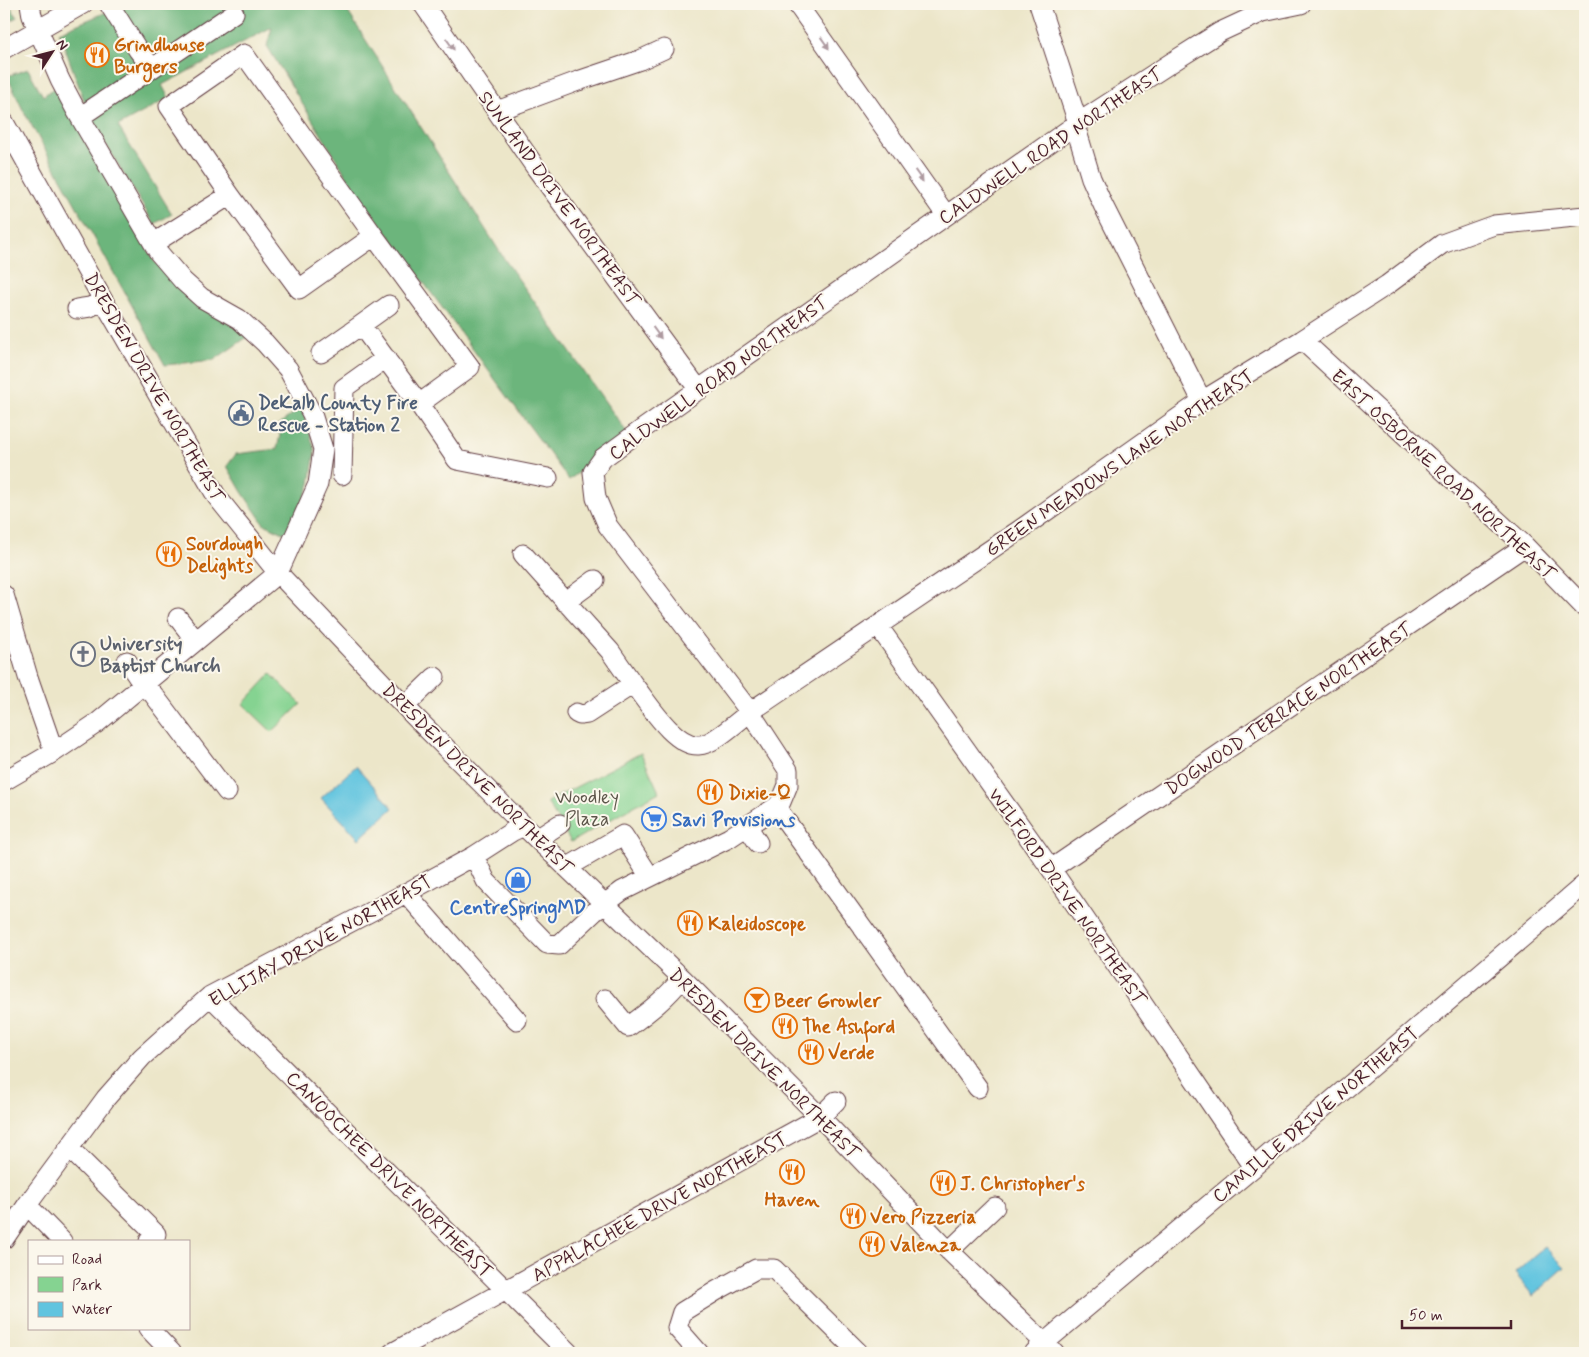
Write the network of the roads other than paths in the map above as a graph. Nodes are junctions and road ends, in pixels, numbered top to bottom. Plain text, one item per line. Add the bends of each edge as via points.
1 (30, 4) edge
2 (83, 4) edge
3 (109, 4) edge
4 (423, 4) edge
5 (797, 4) edge
6 (1039, 4) edge
7 (1301, 4) edge
8 (234, 13) dead end
9 (39, 29) junction
10 (4, 49) edge
11 (664, 50) dead end
12 (152, 68) junction
13 (497, 111) junction
14 (80, 117) junction
15 (4, 122) edge
16 (1076, 124) junction
17 (230, 195) junction
18 (946, 215) junction
19 (1585, 216) edge
20 (374, 236) junction
21 (154, 244) junction
22 (103, 300) junction
23 (389, 305) dead end
24 (77, 309) dead end
25 (361, 325) junction
26 (1302, 340) junction
27 (321, 353) dead end
28 (386, 358) junction
29 (699, 390) junction
30 (1202, 401) junction
31 (419, 404) junction
32 (342, 475) dead end
33 (548, 478) dead end
34 (1525, 546) junction
35 (523, 554) dead end
36 (278, 573) junction
37 (595, 580) dead end
38 (4, 595) edge
39 (565, 602) junction
40 (1585, 608) edge
41 (178, 618) dead end
42 (878, 626) junction
43 (196, 641) junction
44 (127, 661) dead end
45 (435, 677) dead end
46 (633, 684) junction
47 (143, 685) junction
48 (404, 706) junction
49 (750, 712) junction
50 (576, 713) dead end
51 (54, 752) junction
52 (4, 781) edge
53 (228, 792) dead end
54 (776, 808) junction
55 (560, 824) dead end
56 (747, 826) junction
57 (530, 832) junction
58 (758, 843) dead end
59 (474, 856) junction
60 (568, 868) junction
61 (1051, 869) junction
62 (650, 877) junction
63 (1585, 884) edge
64 (406, 894) junction
65 (605, 904) junction
66 (682, 978) junction
67 (210, 996) junction
68 (605, 999) dead end
69 (517, 1020) dead end
70 (978, 1088) dead end
71 (836, 1101) dead end
72 (820, 1117) junction
73 (69, 1148) junction
74 (1254, 1168) junction
75 (27, 1205) junction
76 (996, 1207) dead end
77 (4, 1239) edge
78 (61, 1240) edge
79 (150, 1240) edge
80 (950, 1260) junction
81 (508, 1291) junction
82 (150, 1330) edge
83 (1044, 1350) edge
84 (172, 1353) edge
85 (392, 1353) edge
86 (569, 1353) edge
87 (699, 1353) edge
88 (859, 1353) edge

1 - 9 street
2 - 9 street
3 - 12 street
4 -> 13 street, SUNLAND DRIVE NORTHEAST
5 -> 18 street
6 - 16 street
7 - 16 street, CALDWELL ROAD NORTHEAST via 1263,12 1220,32
8 - 12 street
9 - 10 street
9 - 14 street via 56,72
11 - 13 street
12 - 14 street
13 -> 29 street, SUNLAND DRIVE NORTHEAST
14 - 21 street
15 - 22 street, DRESDEN DRIVE NORTHEAST
16 - 18 street, CALDWELL ROAD NORTHEAST
16 - 30 street via 1091,178 1103,205
17 - 20 street via 300,289
17 - 20 street via 170,106 244,54
17 - 21 street
18 - 29 street, CALDWELL ROAD NORTHEAST
19 - 26 street, GREEN MEADOWS LANE NORTHEAST via 1494,225 1442,244 1387,285
20 - 31 street via 470,367
21 - 36 street via 183,281 202,298 239,319 265,343 288,369 312,414 323,449 318,484
22 - 24 street via 90,308
22 - 36 street, DRESDEN DRIVE NORTHEAST via 217,497
23 - 25 street
25 - 27 street
25 - 28 street
26 - 30 street, GREEN MEADOWS LANE NORTHEAST
26 - 34 street, EAST OSBORNE ROAD NORTHEAST
28 - 31 street
28 - 32 street via 344,388
29 - 49 street, CALDWELL ROAD NORTHEAST via 603,458 593,472 596,498 608,526
30 - 42 street, GREEN MEADOWS LANE NORTHEAST
31 - 33 street via 456,460
34 - 40 street, EAST OSBORNE ROAD NORTHEAST
34 - 61 street, DOGWOOD TERRACE NORTHEAST
35 - 39 street
36 - 43 street
36 - 48 street, DRESDEN DRIVE NORTHEAST
37 - 39 street
38 - 51 street
39 - 46 street via 610,651
41 - 43 street
42 - 49 street, GREEN MEADOWS LANE NORTHEAST
42 - 61 street, WILFORD DRIVE NORTHEAST
43 - 47 street
44 - 47 street
45 - 48 street
46 - 49 street, GREEN MEADOWS LANE NORTHEAST via 669,730 684,742 699,746
46 - 50 street via 587,714
47 - 51 street
47 - 53 street
48 - 57 street, DRESDEN DRIVE NORTHEAST
49 - 54 street, CALDWELL ROAD NORTHEAST via 788,770 788,785
51 - 52 street
54 - 56 street
54 - 70 street
55 - 57 street, ELLIJAY DRIVE NORTHEAST
56 - 58 street
56 - 62 street
57 - 59 street, ELLIJAY DRIVE NORTHEAST via 513,830
57 - 60 street, DRESDEN DRIVE NORTHEAST
59 - 64 street, ELLIJAY DRIVE NORTHEAST
59 - 65 street via 486,880 546,944 559,946
60 - 62 street via 623,836
60 - 65 street, DRESDEN DRIVE NORTHEAST
61 - 74 street, WILFORD DRIVE NORTHEAST
62 - 65 street
63 - 74 street, CAMILLE DRIVE NORTHEAST
64 - 67 street, ELLIJAY DRIVE NORTHEAST
64 - 69 street
65 - 66 street, DRESDEN DRIVE NORTHEAST
66 - 68 street via 658,1004 628,1027
66 - 72 street, DRESDEN DRIVE NORTHEAST
67 - 73 street, ELLIJAY DRIVE NORTHEAST via 142,1057
67 - 81 street, CANOOCHEE DRIVE NORTHEAST
71 - 72 street, APPALACHEE DRIVE NORTHEAST
72 - 80 street, DRESDEN DRIVE NORTHEAST
72 - 81 street, APPALACHEE DRIVE NORTHEAST
73 - 75 street, ELLIJAY DRIVE NORTHEAST
73 - 79 street via 156,1234
74 - 83 street, CAMILLE DRIVE NORTHEAST
75 - 77 street, ELLIJAY DRIVE NORTHEAST
75 - 78 street
76 - 80 street
80 - 83 street, DRESDEN DRIVE NORTHEAST
81 - 85 street, APPALACHEE DRIVE NORTHEAST
81 - 86 street, CANOOCHEE DRIVE NORTHEAST
82 - 84 street
87 - 88 street via 677,1328 682,1312 756,1269 774,1269

